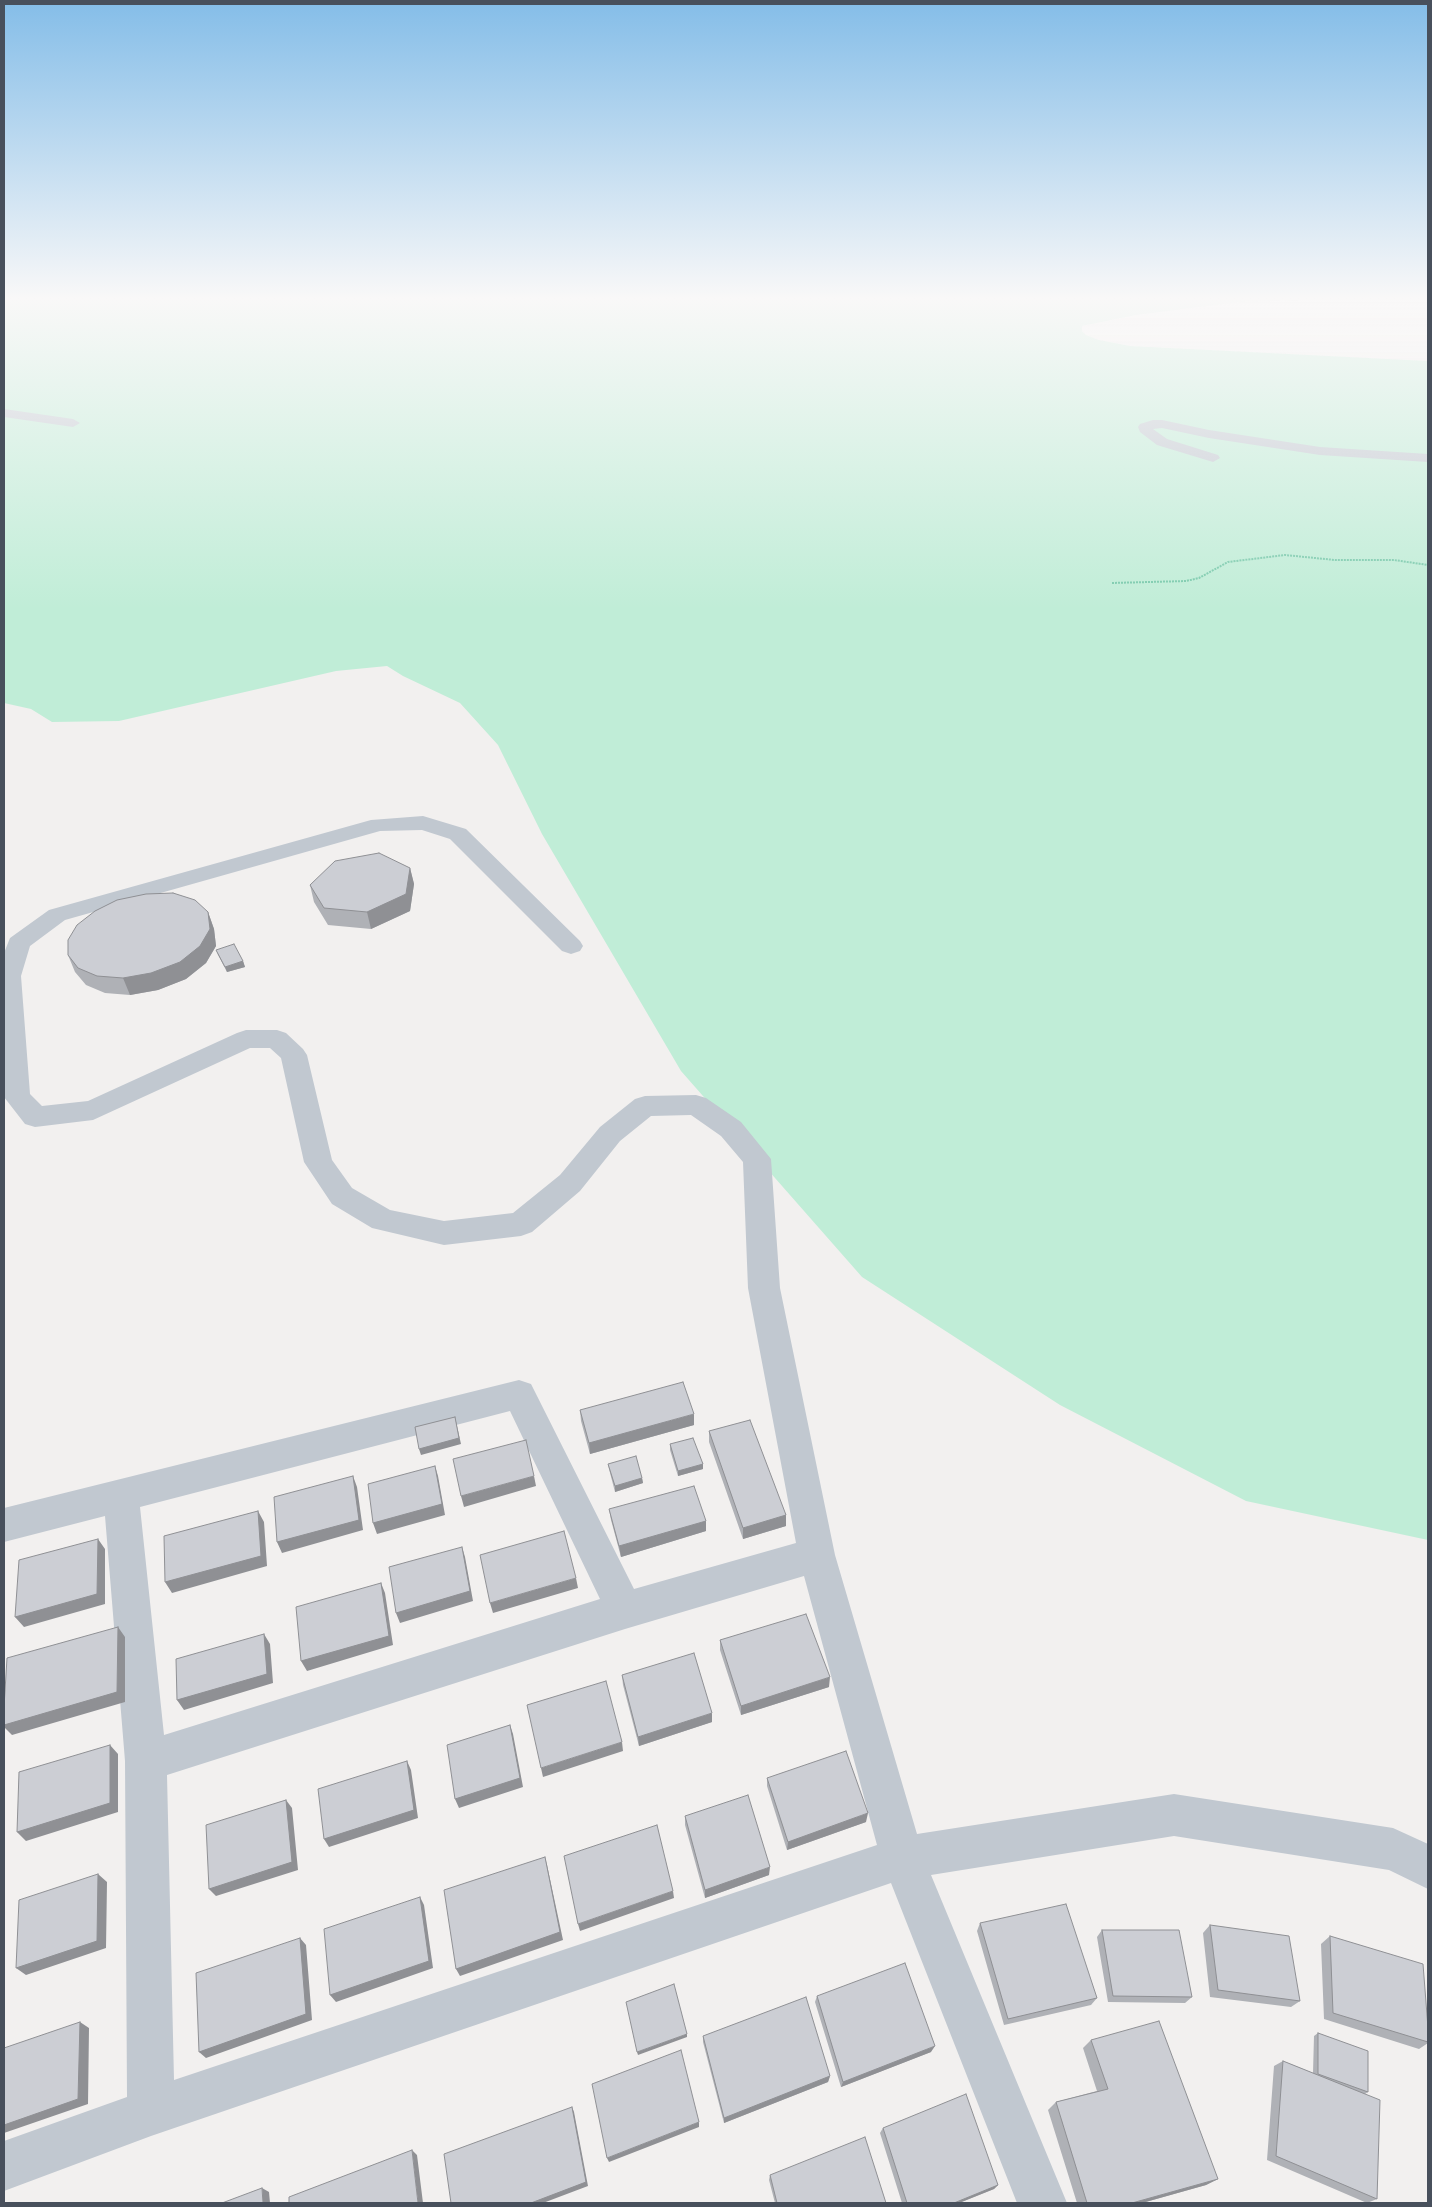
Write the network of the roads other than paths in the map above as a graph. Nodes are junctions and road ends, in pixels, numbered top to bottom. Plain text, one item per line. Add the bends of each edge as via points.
1 (4, 413) edge
2 (73, 423) dead end
3 (1212, 458) dead end
4 (1428, 458) edge
5 (571, 946) dead end
6 (121, 1494) junction
7 (4, 1525) edge
8 (817, 1555) junction
9 (625, 1610) junction
10 (146, 1761) junction
11 (902, 1858) junction
12 (1428, 1867) edge
13 (152, 2112) junction
14 (4, 2166) edge
15 (1042, 2203) edge

1 - 2 street
3 - 4 street via 1162,442 1145,428 1162,424 1320,451
5 - 8 street via 458,834 423,823 379,826 57,915 19,943 9,976 17,1096 35,1117 93,1110 246,1039 277,1039 294,1055 318,1162 342,1196 383,1220 444,1233 521,1224 570,1183 610,1134 645,1106 696,1105 731,1129 757,1159 764,1288
6 - 7 street
6 - 9 street via 519,1394
6 - 10 street
8 - 9 street
8 - 11 street
9 - 10 street
10 - 13 street
11 - 12 street via 1174,1815 1393,1850
11 - 13 street
11 - 15 street
13 - 14 street

